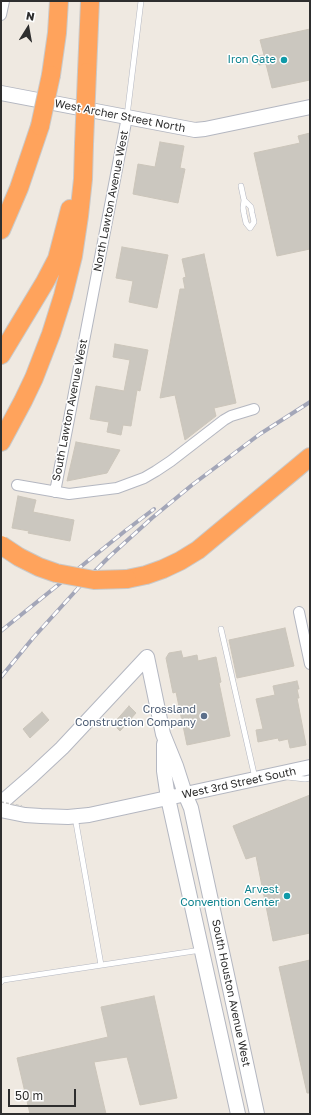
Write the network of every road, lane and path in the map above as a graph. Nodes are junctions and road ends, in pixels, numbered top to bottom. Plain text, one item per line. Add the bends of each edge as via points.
1 (4, 1) edge
2 (59, 1) edge
3 (90, 1) edge
4 (141, 1) edge
5 (1, 16) edge
6 (1, 93) edge
7 (310, 107) edge
8 (127, 117) junction
9 (84, 153) junction
10 (241, 186) dead end
11 (244, 200) dead end
12 (1, 230) edge
13 (86, 329) joint
14 (1, 355) edge
15 (254, 409) dead end
16 (1, 442) edge
17 (310, 457) edge
18 (17, 485) dead end
19 (55, 492) junction
20 (1, 545) edge
21 (299, 612) dead end
22 (221, 629) dead end
23 (310, 664) edge
24 (163, 734) junction
25 (308, 775) edge
26 (255, 779) junction
27 (185, 794) junction
28 (168, 798) junction
29 (1, 802) edge
30 (12, 810) edge
31 (75, 816) junction
32 (202, 949) junction
33 (101, 965) junction
34 (1, 982) edge
35 (238, 1114) edge
36 (257, 1114) edge

1 - 5 street
2 - 12 highway, bridge via 51,75 40,126 19,188
3 - 9 highway, bridge
4 - 8 lane, North Lawton Avenue West
6 - 8 main road, West Archer Street North
7 - 8 main road, West Archer Street North via 195,130
8 - 13 street, North Lawton Avenue West
9 - 14 highway via 56,259 46,282
9 - 16 highway via 76,237 56,318 34,378
10 - 11 lane
13 - 19 street, South Lawton Avenue West
15 - 19 street via 224,420 171,461 144,478 118,488 69,494
17 - 20 highway, bridge via 198,550 164,569 146,575 127,579 94,580 56,573 19,557
18 - 19 street
21 - 23 street
22 - 26 lane
24 - 27 main road, South Houston Avenue West
24 - 28 main road, South Houston Avenue West
24 - 29 main road, South Houston Avenue West via 147,658 62,748
25 - 26 main road, West 3rd Street South
26 - 27 main road, West 3rd Street South
27 - 28 main road, West 3rd Street South
27 - 36 main road, South Houston Avenue West via 191,808
28 - 31 main road, West 3rd Street South via 98,814
28 - 32 main road, South Houston Avenue West
29 - 30 path, bridge
30 - 31 main road, West 3rd Street South via 42,816
31 - 33 lane
32 - 33 lane
32 - 35 main road, South Houston Avenue West
33 - 34 lane

